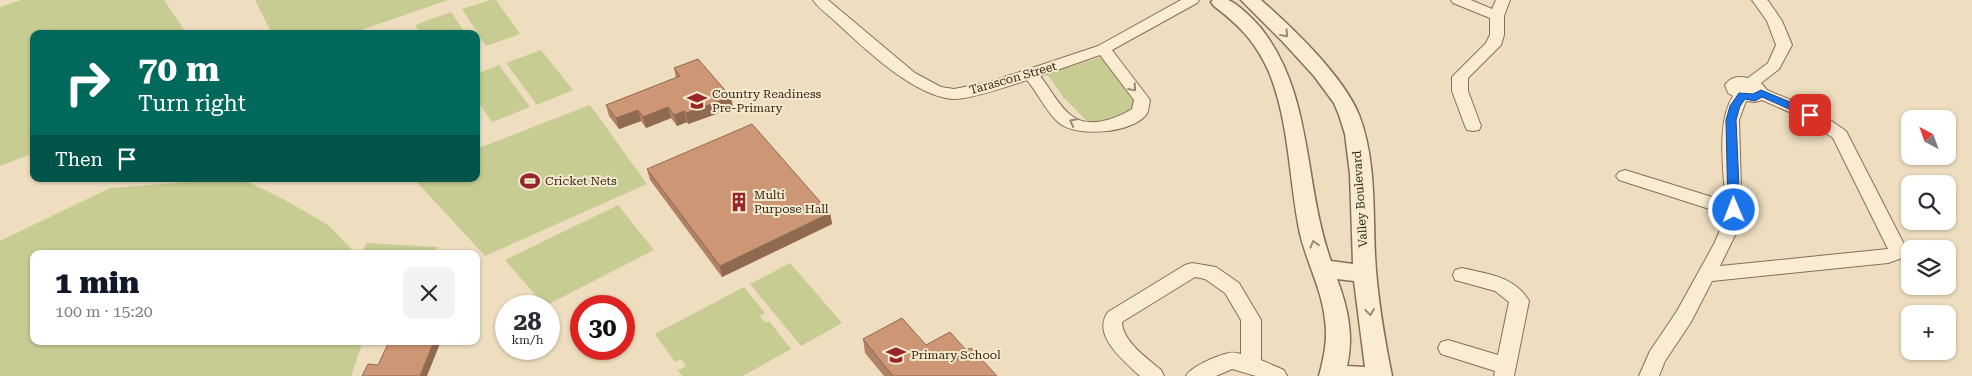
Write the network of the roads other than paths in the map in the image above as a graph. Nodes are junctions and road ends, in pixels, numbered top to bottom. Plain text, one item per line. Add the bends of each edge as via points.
1 (820, 0) edge
2 (1192, 0) edge
3 (1250, 0) edge
4 (1458, 0) edge
5 (1503, 0) edge
6 (1759, 0) edge
7 (1219, 1) edge
8 (1497, 16) junction
9 (1103, 49) junction
10 (1030, 74) junction
11 (1751, 90) junction
12 (1473, 126) dead end
13 (1625, 176) dead end
14 (1734, 210) junction
15 (1322, 269) junction
16 (1365, 274) junction
17 (1462, 275) dead end
18 (1706, 275) junction
19 (1448, 348) dead end
20 (1251, 365) junction
21 (1505, 371) edge
22 (1154, 376) edge
23 (1196, 376) edge
24 (1277, 376) edge
25 (1332, 376) edge
26 (1343, 376) edge
27 (1361, 376) edge
28 (1379, 376) edge
29 (1649, 376) edge

1 - 10 street, Tarascon Street via 884,57 937,91 954,94 973,91
2 - 9 street, Tarascon Street
3 -> 16 street, Valley Boulevard via 1268,15 1324,77 1349,114 1359,163
4 - 8 street
5 - 8 street
6 - 11 street via 1772,14 1784,45 1774,66
15 -> 7 street via 1310,230 1291,111 1279,75 1249,25
8 - 12 street via 1497,35 1493,45 1460,77 1460,91
9 - 10 street, Tarascon Street
9 -> 10 street via 1142,100 1140,112 1120,122 1088,126 1066,120
11 - 14 street via 1735,106 1731,120
11 - 18 street via 1810,115 1840,135 1897,248 1888,256
13 - 14 street
14 - 18 street via 1723,244
15 - 16 street
15 - 25 street via 1334,300 1339,329
16 -> 28 street, Valley Boulevard
17 - 21 street via 1506,288 1517,296 1518,310
18 - 29 street via 1676,329 1661,348
19 - 21 street
20 - 22 street via 1251,320 1232,288 1210,272 1192,270 1123,311 1110,324 1112,332 1130,354
20 - 23 street via 1227,361
20 - 24 street
26 - 27 street

